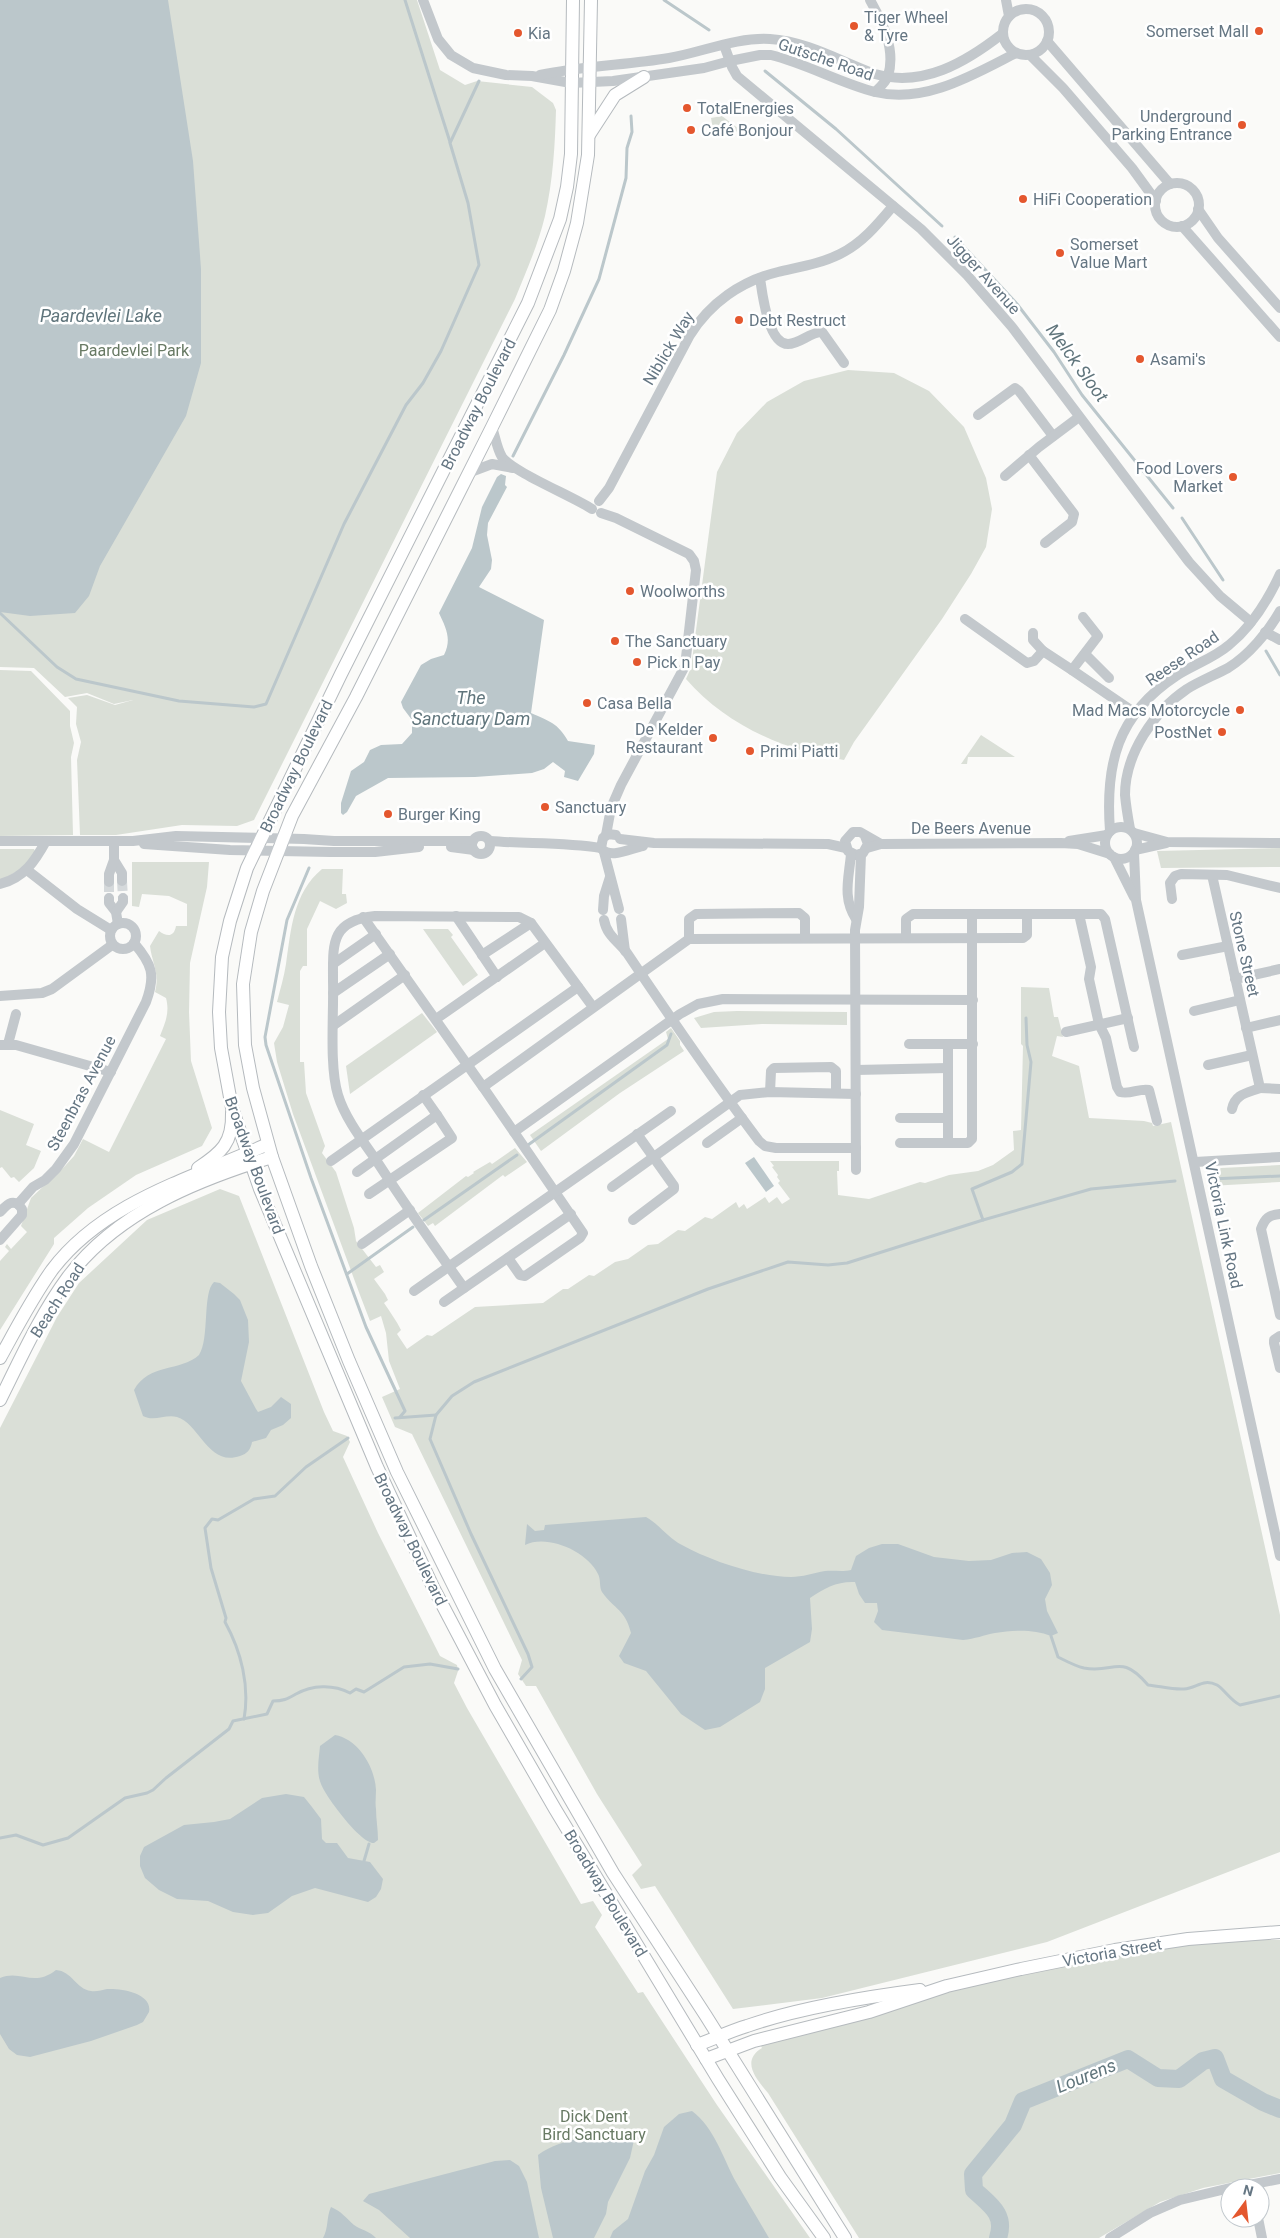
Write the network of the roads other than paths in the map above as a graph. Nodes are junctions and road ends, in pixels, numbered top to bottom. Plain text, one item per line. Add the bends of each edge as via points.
1 (423, 0) edge
2 (573, 0) edge
3 (591, 0) edge
4 (870, 0) edge
5 (1006, 0) edge
6 (1025, 4) edge
7 (1009, 16) junction
8 (1002, 34) junction
9 (1047, 41) junction
10 (724, 45) junction
11 (1016, 53) junction
12 (1030, 55) junction
13 (730, 61) junction
14 (591, 67) junction
15 (572, 68) junction
16 (532, 76) junction
17 (644, 77) junction
18 (888, 78) junction
19 (572, 82) junction
20 (590, 82) junction
21 (875, 92) junction
22 (589, 135) junction
23 (1170, 184) junction
24 (1156, 201) junction
25 (893, 206) junction
26 (1198, 209) junction
27 (1182, 226) junction
28 (760, 278) junction
29 (1280, 308) edge
30 (1280, 337) edge
31 (844, 363) dead end
32 (978, 415) dead end
33 (1079, 416) junction
34 (492, 427) junction
35 (1053, 436) junction
36 (1029, 455) junction
37 (519, 470) junction
38 (468, 473) junction
39 (1005, 476) dead end
40 (599, 506) junction
41 (1045, 543) dead end
42 (1280, 574) edge
43 (1280, 611) edge
44 (1083, 617) dead end
45 (965, 619) dead end
46 (1251, 622) junction
47 (1266, 632) junction
48 (1032, 633) dead end
49 (1280, 640) edge
50 (1043, 651) junction
51 (1085, 654) junction
52 (1072, 670) junction
53 (1109, 678) dead end
54 (1135, 713) junction
55 (1132, 831) junction
56 (1108, 833) junction
57 (865, 836) junction
58 (283, 838) junction
59 (0, 841) edge
60 (46, 841) junction
61 (114, 841) junction
62 (608, 841) junction
63 (1166, 842) junction
64 (1061, 843) junction
65 (1280, 843) edge
66 (257, 844) junction
67 (654, 844) junction
68 (881, 844) junction
69 (474, 845) junction
70 (489, 845) junction
71 (854, 849) junction
72 (278, 851) junction
73 (1134, 851) junction
74 (618, 852) junction
75 (1112, 856) junction
76 (114, 860) junction
77 (27, 870) junction
78 (610, 873) junction
79 (1212, 875) junction
80 (109, 882) tunnel mouth
81 (122, 882) tunnel mouth
82 (0, 884) edge
83 (1280, 888) edge
84 (109, 898) tunnel mouth
85 (123, 898) tunnel mouth
86 (1172, 899) dead end
87 (1136, 900) junction
88 (116, 912) junction
89 (972, 914) junction
90 (1027, 914) junction
91 (1079, 914) junction
92 (456, 916) junction
93 (364, 917) junction
94 (531, 923) junction
95 (115, 927) junction
96 (376, 934) junction
97 (689, 938) junction
98 (805, 938) junction
99 (855, 938) junction
100 (906, 938) junction
101 (972, 938) junction
102 (134, 943) junction
103 (545, 943) junction
104 (112, 945) junction
105 (1228, 946) junction
106 (626, 951) junction
107 (390, 954) junction
108 (482, 955) junction
109 (1182, 955) dead end
110 (333, 964) junction
111 (1280, 969) edge
112 (640, 973) junction
113 (405, 975) junction
114 (497, 977) junction
115 (1235, 979) junction
116 (578, 987) junction
117 (334, 994) junction
118 (0, 996) edge
119 (856, 1000) junction
120 (972, 1000) junction
121 (1240, 1000) junction
122 (593, 1007) junction
123 (1194, 1011) dead end
124 (16, 1014) dead end
125 (1128, 1018) junction
126 (436, 1019) junction
127 (672, 1020) junction
128 (1280, 1020) edge
129 (1098, 1024) junction
130 (334, 1026) junction
131 (1246, 1028) junction
132 (1066, 1032) dead end
133 (4, 1044) edge
134 (909, 1044) dead end
135 (948, 1044) junction
136 (972, 1044) junction
137 (1134, 1046) dead end
138 (1252, 1055) junction
139 (467, 1064) junction
140 (1208, 1065) dead end
141 (948, 1068) junction
142 (856, 1070) junction
143 (112, 1072) junction
144 (483, 1087) junction
145 (1260, 1088) junction
146 (1280, 1089) edge
147 (770, 1092) junction
148 (836, 1093) junction
149 (856, 1094) junction
150 (423, 1095) junction
151 (730, 1102) junction
152 (232, 1108) junction
153 (1232, 1109) dead end
154 (671, 1111) dead end
155 (437, 1116) junction
156 (742, 1118) junction
157 (900, 1118) dead end
158 (948, 1118) junction
159 (1157, 1120) dead end
160 (514, 1132) junction
161 (637, 1134) junction
162 (361, 1139) junction
163 (948, 1142) junction
164 (707, 1143) dead end
165 (900, 1143) dead end
166 (268, 1144) junction
167 (856, 1148) junction
168 (272, 1157) junction
169 (653, 1157) junction
170 (1280, 1157) edge
171 (251, 1158) junction
172 (375, 1159) junction
173 (330, 1161) dead end
174 (1195, 1162) junction
175 (856, 1170) dead end
176 (357, 1172) dead end
177 (189, 1178) junction
178 (389, 1181) junction
179 (612, 1187) dead end
180 (556, 1192) junction
181 (369, 1194) dead end
182 (18, 1204) junction
183 (410, 1210) junction
184 (0, 1212) edge
185 (571, 1214) junction
186 (1280, 1214) edge
187 (633, 1220) dead end
188 (0, 1240) edge
189 (362, 1244) dead end
190 (508, 1258) junction
191 (449, 1267) junction
192 (464, 1288) junction
193 (414, 1291) dead end
194 (444, 1302) dead end
195 (1280, 1315) edge
196 (1277, 1338) edge
197 (0, 1358) edge
198 (1280, 1368) edge
199 (0, 1400) edge
200 (1280, 1556) edge
201 (1280, 1932) edge
202 (947, 1986) junction
203 (719, 2037) junction
204 (697, 2046) junction
205 (727, 2051) junction
206 (706, 2059) junction
207 (1220, 2191) edge
208 (824, 2238) edge
209 (845, 2238) edge
210 (1110, 2238) edge

1 - 16 street via 438,39 451,55 486,72
2 - 15 main road, Broadway Boulevard
3 - 14 main road, Broadway Boulevard
4 - 18 street via 887,34
5 - 7 street
6 - 7 street
6 - 9 street via 1045,18 1049,27
7 - 8 street
8 - 11 street
8 - 18 street, Gutsche Road via 980,52 936,72 908,79
9 - 12 street
9 - 23 street
10 - 13 street, Jigger Avenue
10 - 14 street, Gutsche Road via 658,60
10 - 18 street, Gutsche Road via 748,39 782,40
11 - 12 street
11 - 21 street, Gutsche Road via 924,93
12 - 24 street via 1063,88
13 - 17 street, Gutsche Road
13 - 21 street, Gutsche Road via 771,55
13 - 25 street, Jigger Avenue via 737,76
14 - 15 street, Gutsche Road
14 - 20 main road, Broadway Boulevard
15 - 16 street, Gutsche Road
15 - 19 main road, Broadway Boulevard
16 - 19 street, Gutsche Road
17 - 20 street, Gutsche Road
17 - 22 main road via 615,95
18 - 21 street
19 - 20 street, Gutsche Road
19 - 66 main road, Broadway Boulevard via 567,187 560,219 528,303
20 - 22 main road, Broadway Boulevard
22 - 34 main road, Broadway Boulevard via 584,191 564,271 550,310
23 - 24 street via 1160,192
23 - 26 street via 1191,188 1197,198
24 - 27 street via 1162,221 1171,226
25 - 28 street, Niblick Way via 862,240 839,255
25 - 33 street, Jigger Avenue via 948,254 984,294
26 - 27 street via 1193,220
26 - 29 street via 1218,238
27 - 30 street
28 - 31 street via 765,311 779,339 791,343 822,332
28 - 40 street, Niblick Way via 727,295 696,326
32 - 35 street via 1015,388
33 - 35 street
33 - 46 street, Jigger Avenue via 1194,568
34 - 37 street via 501,455
34 - 38 main road, Broadway Boulevard
35 - 36 street
36 - 39 street
36 - 41 street via 1074,514 1072,522
37 - 38 street via 492,464
37 - 40 street via 577,500
38 - 58 main road, Broadway Boulevard
40 - 62 street via 616,518 689,554 696,570 685,666 621,785 611,808
42 - 46 street, Reese Road
43 - 47 street, Reese Road
44 - 51 street via 1098,636
45 - 50 street via 1027,662 1034,662
46 - 54 street, Reese Road via 1229,645 1176,676
47 - 49 street
47 - 55 street, Reese Road via 1247,653 1187,690 1154,719 1134,755 1128,774 1125,794
48 - 50 street
50 - 52 street
51 - 52 street
51 - 53 street
52 - 54 street
54 - 56 street, Reese Road via 1111,766
55 - 56 street via 1120,827
55 - 63 street
55 - 73 street via 1137,843
56 - 64 street, De Beers Avenue
56 - 75 street via 1105,845
57 - 68 street, De Beers Avenue
57 - 71 street via 868,844
57 - 71 street via 855,832
58 - 66 street
58 - 69 street
58 - 72 main road, Broadway Boulevard
59 - 60 street
60 - 61 street
60 - 77 street
61 - 66 street via 151,845
61 - 76 street
62 - 67 street, De Beers Avenue
62 - 70 street, De Beers Avenue
62 - 74 street via 621,846
62 - 78 street
63 - 65 street
63 - 73 street
64 - 68 street, De Beers Avenue
64 - 75 street, De Beers Avenue via 1078,844
66 - 72 street
66 - 152 main road, Broadway Boulevard via 230,921 220,978 221,1048
67 - 71 street, De Beers Avenue via 828,844
67 - 74 street, De Beers Avenue
68 - 71 street, De Beers Avenue
69 - 70 street via 482,854
69 - 70 street via 482,836
69 - 72 street via 375,852
71 - 99 street via 854,872 846,892 848,907 856,919
72 - 166 main road, Broadway Boulevard via 251,932 242,1002 245,1045
73 - 75 street via 1125,858
73 - 87 street, Victoria Link Road
74 - 78 street
75 - 87 street, Victoria Link Road
76 - 80 street
76 - 81 street via 122,873
77 - 82 street
77 - 95 street via 77,909
78 - 106 street
78 - 106 street via 603,915 610,937
79 - 83 street via 1248,879
79 - 86 street via 1175,876 1170,883
79 - 105 street, Stone Street
84 - 88 street
85 - 88 street
87 - 174 street, Victoria Link Road
88 - 95 street
89 - 90 street
89 - 100 street via 910,914 906,919
89 - 101 street
90 - 91 street
90 - 101 street via 1027,935 1024,938
91 - 125 street via 1104,917
91 - 129 street via 1091,967 1089,979
92 - 93 street
92 - 94 street via 516,916
92 - 108 street
93 - 96 street
93 - 110 street via 350,922 336,934
94 - 103 street
94 - 108 street
95 - 102 street via 124,924 132,927 136,935
95 - 104 street via 109,938
96 - 107 street
96 - 110 street
97 - 98 street
97 - 98 street via 692,915 733,914 801,914 805,918
97 - 112 street
98 - 99 street
99 - 100 street
99 - 119 street
100 - 101 street
101 - 120 street
102 - 104 street via 124,950
102 - 143 street, Steenbras Avenue via 148,959 150,989
103 - 114 street
103 - 116 street
104 - 118 street via 52,989
105 - 109 street
105 - 115 street, Stone Street
106 - 112 street
107 - 113 street
107 - 117 street
108 - 114 street
110 - 117 street
111 - 115 street
112 - 122 street
112 - 127 street
113 - 126 street
113 - 130 street
114 - 126 street
115 - 121 street, Stone Street
116 - 122 street
116 - 139 street
117 - 130 street
119 - 120 street
119 - 127 street via 714,1000 698,1004
119 - 142 street
120 - 136 street
121 - 123 street
121 - 131 street, Stone Street
122 - 144 street
124 - 133 street
125 - 129 street
125 - 137 street
126 - 139 street
127 - 151 street
127 - 160 street
128 - 131 street
129 - 132 street
129 - 159 street via 1106,1038 1118,1090 1126,1094 1149,1090
130 - 162 street via 337,1094
131 - 138 street, Stone Street
133 - 143 street
134 - 135 street
135 - 136 street
135 - 141 street
136 - 163 street via 972,1138 968,1142
138 - 140 street
138 - 145 street, Stone Street
139 - 144 street
139 - 150 street
141 - 142 street
141 - 158 street
142 - 149 street
143 - 182 street, Steenbras Avenue via 74,1144 55,1170
144 - 160 street
145 - 146 street
145 - 153 street via 1238,1096
147 - 148 street
147 - 148 street via 774,1068 831,1067 836,1071
147 - 151 street via 740,1095
148 - 149 street
149 - 167 street
150 - 155 street
150 - 162 street
151 - 156 street
151 - 169 street
152 - 171 main road, Broadway Boulevard
152 - 177 main road via 230,1134 223,1149
154 - 161 street
155 - 172 street
155 - 178 street via 452,1138
156 - 164 street
156 - 167 street via 759,1141 770,1148
157 - 158 street
158 - 163 street
160 - 180 street
161 - 169 street
161 - 180 street
162 - 172 street
162 - 173 street
163 - 165 street
166 - 168 main road, Broadway Boulevard
166 - 171 main road, Beach Road
167 - 175 street
168 - 171 main road, Beach Road
168 - 203 main road, Broadway Boulevard via 352,1370 397,1472 495,1669 613,1873
169 - 179 street
169 - 187 street via 674,1189
170 - 174 street
171 - 177 main road, Beach Road
171 - 199 main road, Beach Road via 154,1204 117,1227 90,1252 48,1307
171 - 204 main road, Broadway Boulevard via 260,1189 370,1450 434,1586 510,1731
172 - 176 street
172 - 178 street
174 - 200 street, Victoria Link Road
177 - 197 main road, Beach Road via 133,1202 83,1237 52,1270
178 - 181 street
178 - 183 street
180 - 185 street
180 - 191 street
182 - 184 street via 8,1204
182 - 188 street via 22,1215
183 - 189 street
183 - 191 street
185 - 190 street
185 - 190 street via 583,1231 580,1238 525,1276 520,1275
186 - 195 street via 1269,1216 1261,1228
190 - 192 street
191 - 192 street
191 - 193 street
192 - 194 street
196 - 198 street
201 - 202 main road, Victoria Street via 1188,1939 1115,1950
202 - 203 main road, Victoria Street via 788,2015 748,2025
202 - 205 main road, Victoria Street via 868,2012
203 - 204 main road, Victoria Street
203 - 205 main road, Broadway Boulevard
204 - 206 main road, Broadway Boulevard
205 - 206 main road, Victoria Street
205 - 209 main road, Broadway Boulevard
206 - 208 main road, Broadway Boulevard via 780,2177
207 - 210 street via 1150,2213

